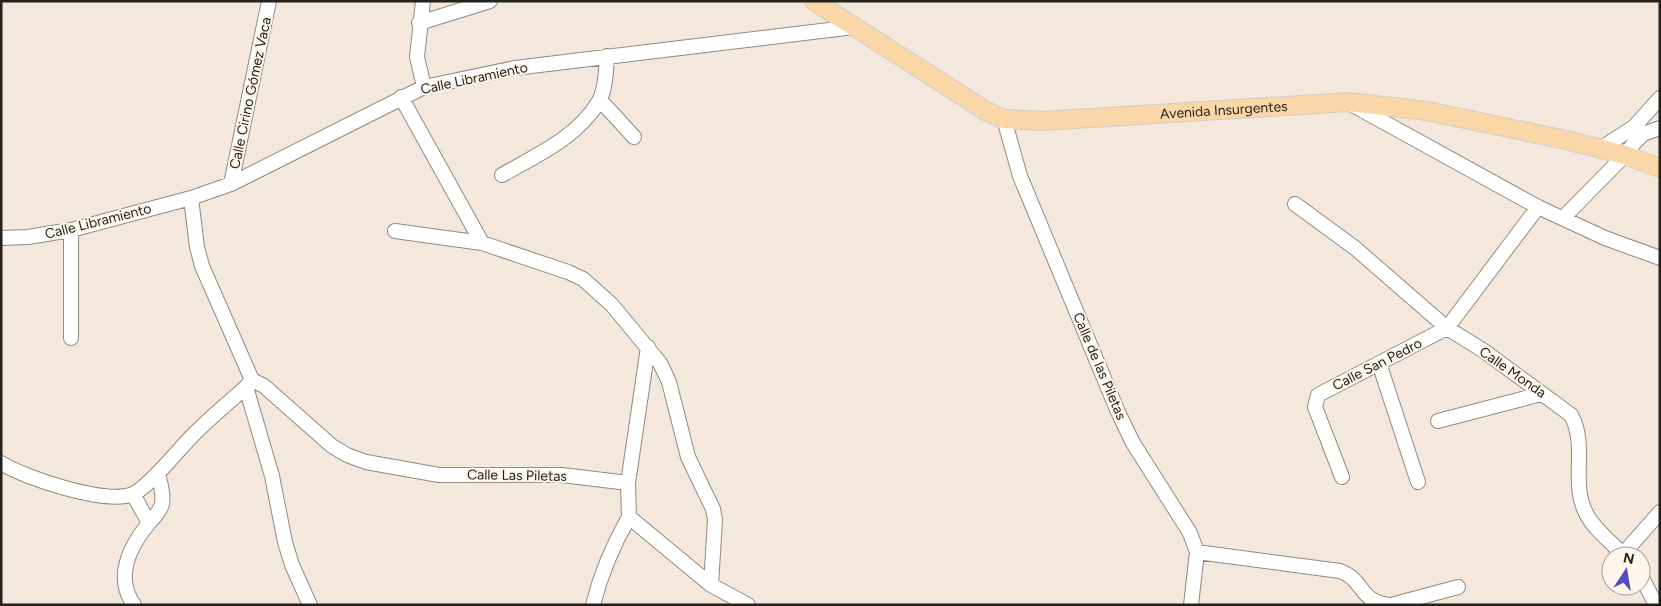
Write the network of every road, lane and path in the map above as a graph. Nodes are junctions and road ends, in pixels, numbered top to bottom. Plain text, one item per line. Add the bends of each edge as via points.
1 (269, 1) edge
2 (422, 1) edge
3 (490, 1) edge
4 (814, 1) edge
5 (419, 23) junction
6 (854, 27) junction
7 (607, 56) junction
8 (424, 87) junction
9 (400, 97) junction
10 (1660, 98) edge
11 (600, 100) junction
12 (1349, 102) junction
13 (1004, 119) junction
14 (1660, 128) edge
15 (634, 137) dead end
16 (1600, 149) junction
17 (1625, 155) junction
18 (1660, 168) edge
19 (502, 174) dead end
20 (231, 184) junction
21 (191, 198) junction
22 (1295, 204) dead end
23 (1538, 207) junction
24 (1563, 218) junction
25 (71, 230) junction
26 (395, 231) dead end
27 (1, 238) edge
28 (482, 243) junction
29 (1660, 258) edge
30 (1447, 328) junction
31 (71, 338) dead end
32 (648, 347) junction
33 (1378, 364) junction
34 (249, 383) junction
35 (1541, 394) junction
36 (1438, 421) dead end
37 (1, 463) edge
38 (158, 473) junction
39 (1342, 477) dead end
40 (1418, 482) dead end
41 (628, 483) junction
42 (133, 494) junction
43 (1660, 512) edge
44 (629, 517) junction
45 (150, 523) junction
46 (1616, 546) edge
47 (1632, 546) edge
48 (1197, 552) junction
49 (711, 585) junction
50 (1458, 587) dead end
51 (134, 605) edge
52 (310, 605) edge
53 (593, 605) edge
54 (748, 605) edge
55 (1191, 605) edge
56 (1390, 605) edge

1 - 20 street, Calle Cirino Gómez Vaca
2 - 5 street
3 - 5 street
4 - 6 main road, Avenida Insurgentes
5 - 8 street via 417,57
6 - 7 street, Calle Libramiento
6 - 13 main road, Avenida Insurgentes via 962,98
7 - 8 street, Calle Libramiento via 515,68
7 - 11 street
8 - 9 street, Calle Libramiento
9 - 20 street, Calle Libramiento
9 - 28 street
10 - 16 street via 1634,128
11 - 15 street
11 - 19 street via 576,129 562,140
12 - 13 main road, Avenida Insurgentes via 1043,121
12 - 16 main road, Avenida Insurgentes via 1427,111
12 - 23 street
13 - 48 street, Calle de las Piletas via 1020,176 1118,412 1133,443 1190,533
14 - 17 street via 1643,134
16 - 17 main road, Avenida Insurgentes
17 - 18 main road, Avenida Insurgentes
17 - 24 street
20 - 21 street, Calle Libramiento
21 - 25 street, Calle Libramiento
21 - 34 street via 202,266
22 - 30 street, Calle Monda via 1361,253
23 - 24 street
23 - 30 street
24 - 29 street via 1632,250
25 - 27 street, Calle Libramiento
25 - 31 street
26 - 28 street
28 - 32 street via 582,279 612,305
30 - 33 street, Calle San Pedro
30 - 35 street, Calle Monda
32 - 41 street
32 - 49 street via 660,362 669,382 688,457 713,509
33 - 39 street, Calle San Pedro via 1316,399 1316,407
33 - 40 street
34 - 38 street
34 - 41 street, Calle Las Piletas via 270,391 332,446 366,462 439,475 562,475
34 - 52 street via 281,525 292,565
35 - 36 street
35 - 46 street, Calle Monda via 1562,406 1577,426 1580,499 1585,513
37 - 42 street via 47,484 118,496
38 - 42 street
38 - 45 street via 162,504
41 - 44 street
42 - 45 street
43 - 47 street
44 - 49 street
44 - 53 street via 614,544
45 - 51 street via 134,544 125,568 124,584
48 - 55 street, Calle de las Piletas
48 - 56 street via 1340,571 1351,576 1368,598
49 - 54 street
50 - 56 street

